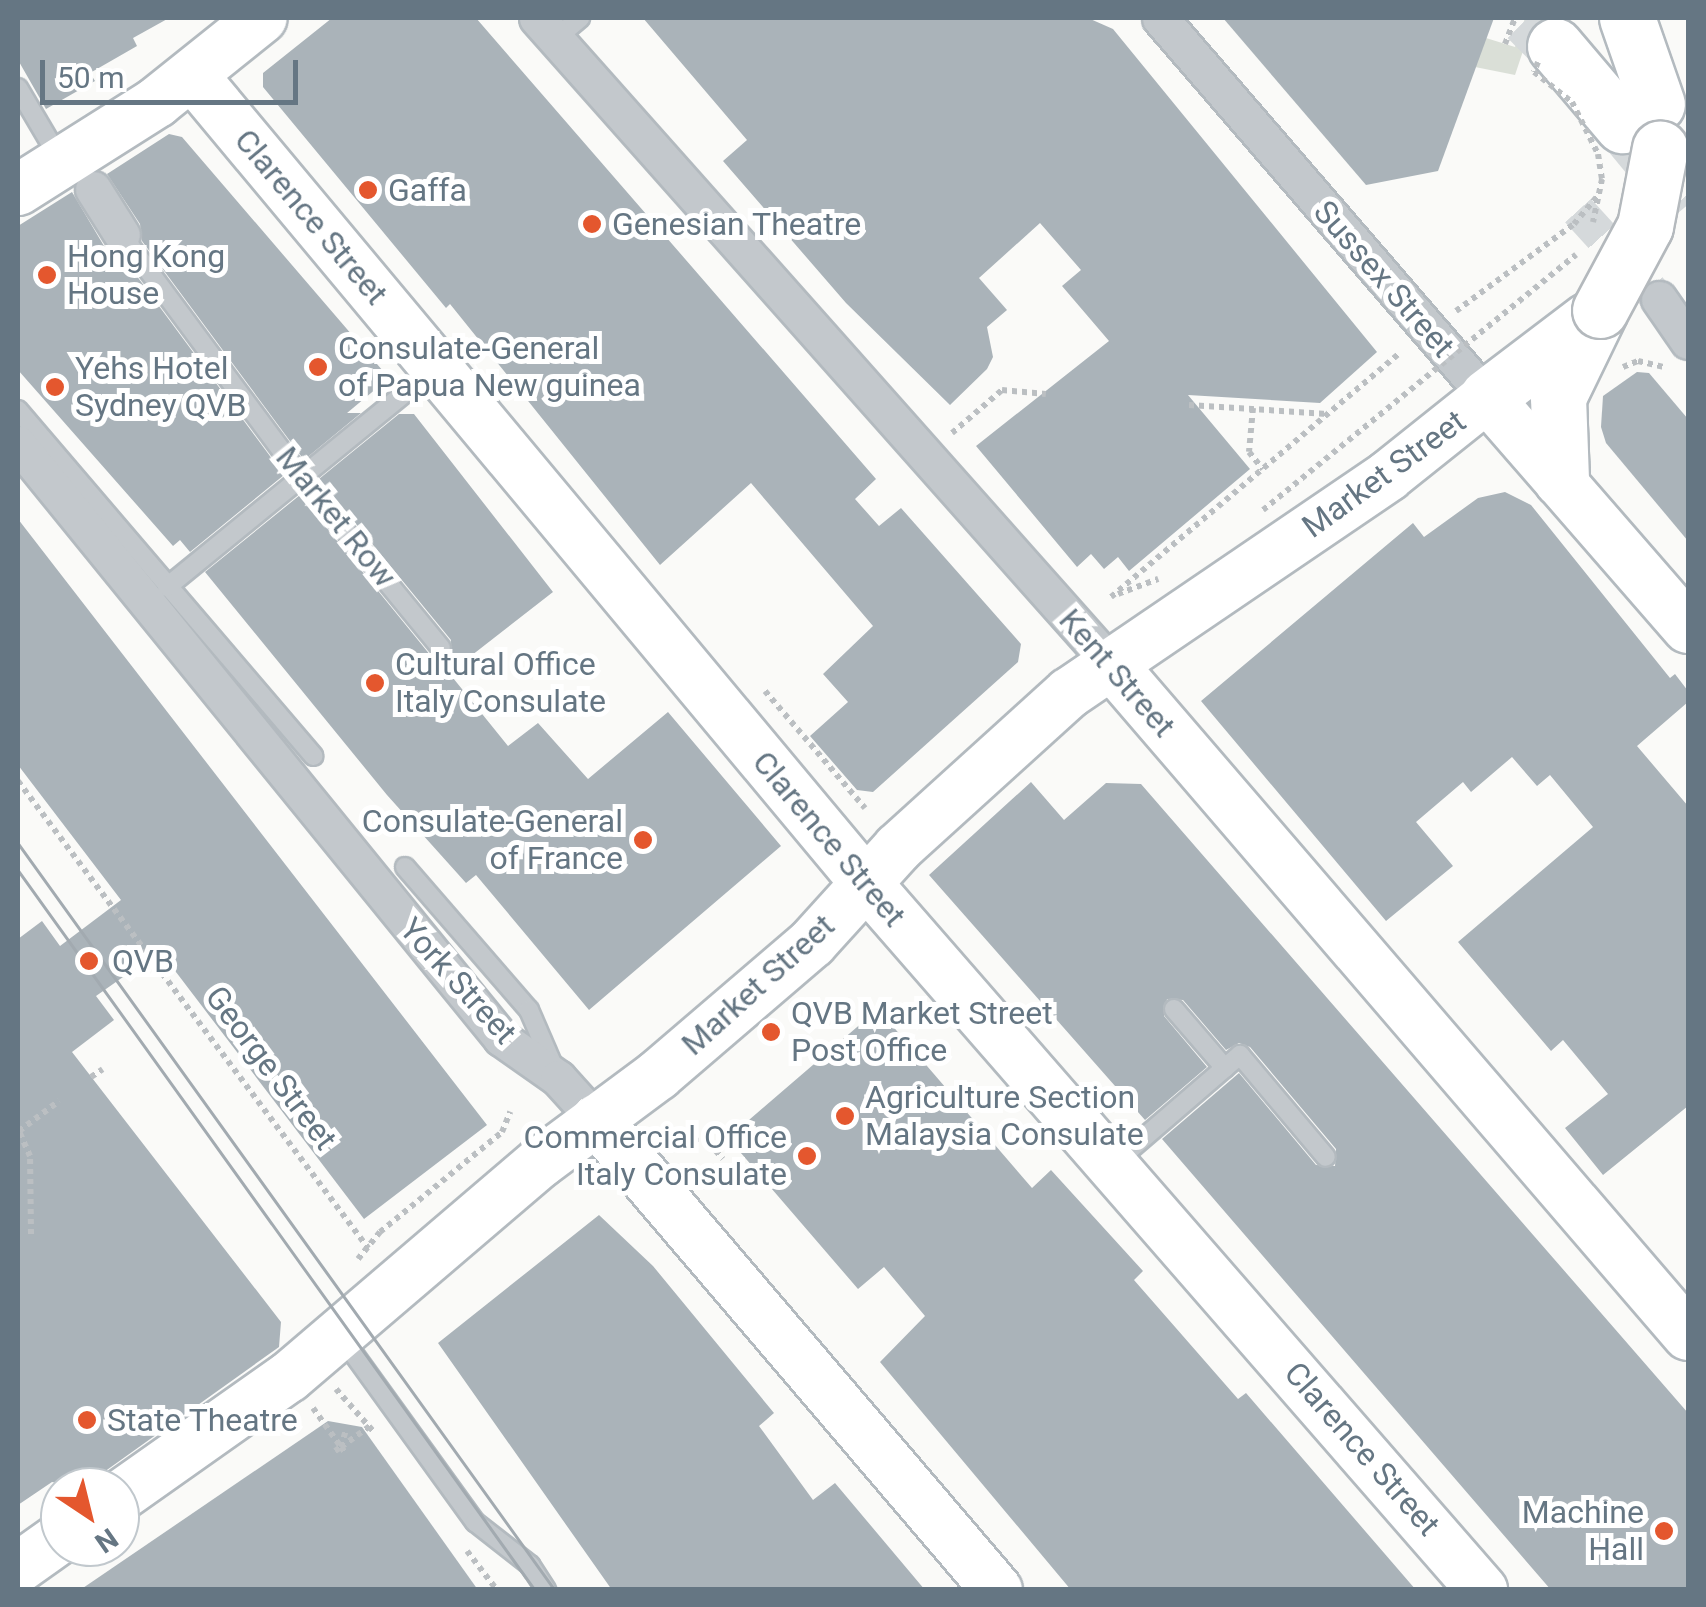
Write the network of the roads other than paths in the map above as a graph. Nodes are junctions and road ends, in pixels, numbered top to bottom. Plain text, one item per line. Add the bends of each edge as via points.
1 (262, 18) edge
2 (1160, 18) edge
3 (1627, 18) edge
4 (557, 25) edge
5 (1546, 54) tunnel mouth
6 (192, 75) junction
7 (18, 88) edge
8 (1646, 126) junction
9 (78, 176) junction
10 (18, 190) edge
11 (122, 234) joint
12 (1659, 299) tunnel mouth
13 (1600, 310) junction
14 (1679, 354) edge
15 (436, 367) junction
16 (1487, 398) junction
17 (18, 410) edge
18 (18, 444) edge
19 (1388, 476) junction
20 (302, 477) junction
21 (1561, 479) junction
22 (167, 586) junction
23 (1688, 628) edge
24 (442, 648) dead end
25 (1112, 664) junction
26 (313, 756) dead end
27 (405, 866) dead end
28 (866, 883) junction
29 (1174, 1009) dead end
30 (1225, 1068) junction
31 (558, 1078) junction
32 (596, 1120) junction
33 (1326, 1157) dead end
34 (1112, 1165) junction
35 (340, 1334) junction
36 (1688, 1335) edge
37 (140, 1481) edge
38 (40, 1552) edge
39 (18, 1568) edge
40 (546, 1590) edge
41 (997, 1590) edge
42 (1482, 1590) edge

1 - 6 street
2 - 16 street, Sussex Street
3 - 8 highway
4 - 25 street, Kent Street
5 - 8 highway
6 - 9 street
6 - 15 street, Clarence Street
7 - 9 lane
8 - 13 highway, bridge via 1645,226
9 - 10 street
9 - 11 street, Market Row
11 - 20 lane, Market Row
12 - 14 street
13 - 16 highway
13 - 21 highway via 1558,396
15 - 20 lane
15 - 28 street, Clarence Street
16 - 19 street, Market Street
16 - 21 street, Sussex Street
17 - 22 lane
18 - 31 street, York Street via 501,1038
19 - 21 street via 1459,454 1508,449
19 - 25 street, Market Street
20 - 22 lane
20 - 24 lane, Market Row
21 - 23 street, Sussex Street
22 - 26 lane
25 - 28 street, Market Street via 1069,694
25 - 36 street, Kent Street
27 - 31 lane via 529,1010
28 - 32 street, Market Street via 812,943
28 - 34 street, Clarence Street
29 - 30 lane
30 - 33 lane via 1240,1055
30 - 34 lane
31 - 32 street, York Street
32 - 35 street, Market Street
32 - 41 street, York Street
34 - 42 street, Clarence Street
35 - 37 street, Market Street
35 - 40 lane via 475,1522 530,1565
38 - 39 street

